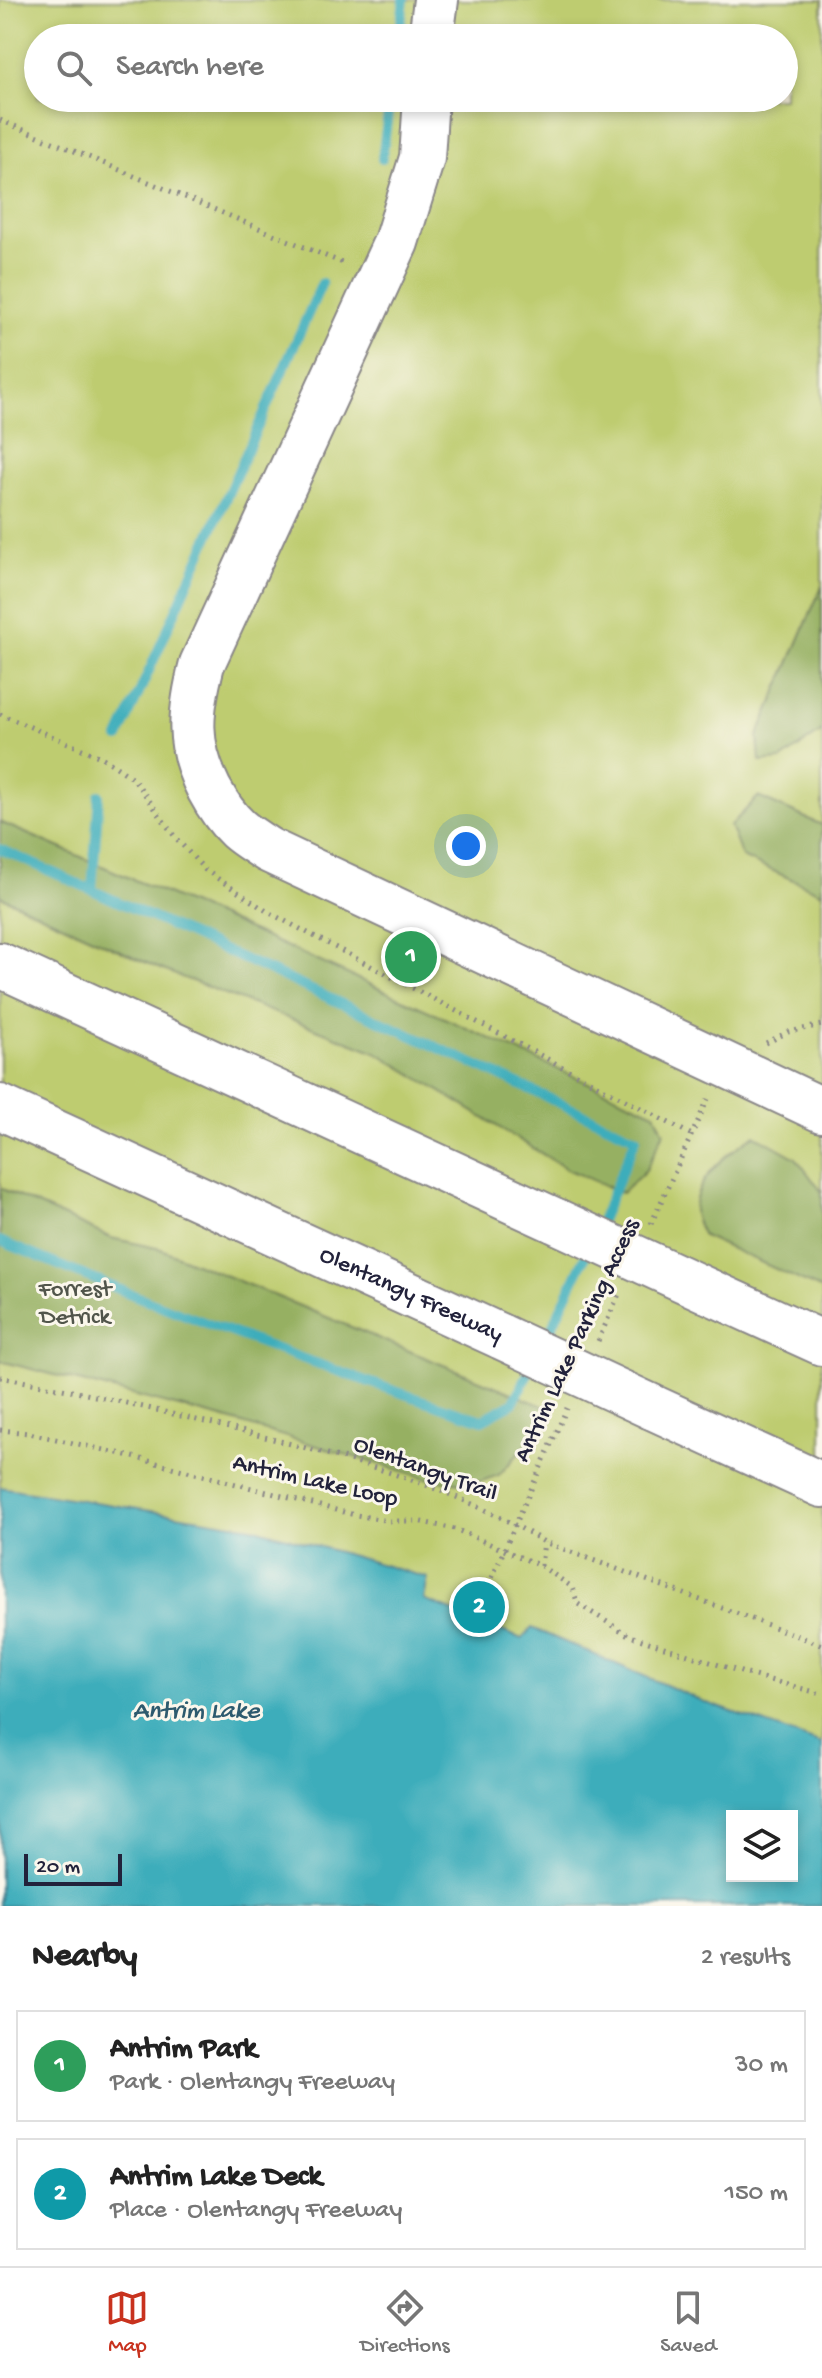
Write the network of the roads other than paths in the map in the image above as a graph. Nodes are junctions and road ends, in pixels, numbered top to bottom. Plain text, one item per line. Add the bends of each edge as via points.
1 (436, 0) edge
2 (433, 24) edge
3 (425, 112) edge
4 (0, 965) edge
5 (0, 1107) edge
6 (822, 1110) edge
7 (822, 1343) edge
8 (822, 1485) edge

1 - 2 main road
3 - 6 main road via 422,158 396,242 202,664 192,702 192,743 199,769 219,808 268,850
4 - 7 main road, bridge
5 - 8 main road, Olentangy Freeway, bridge

